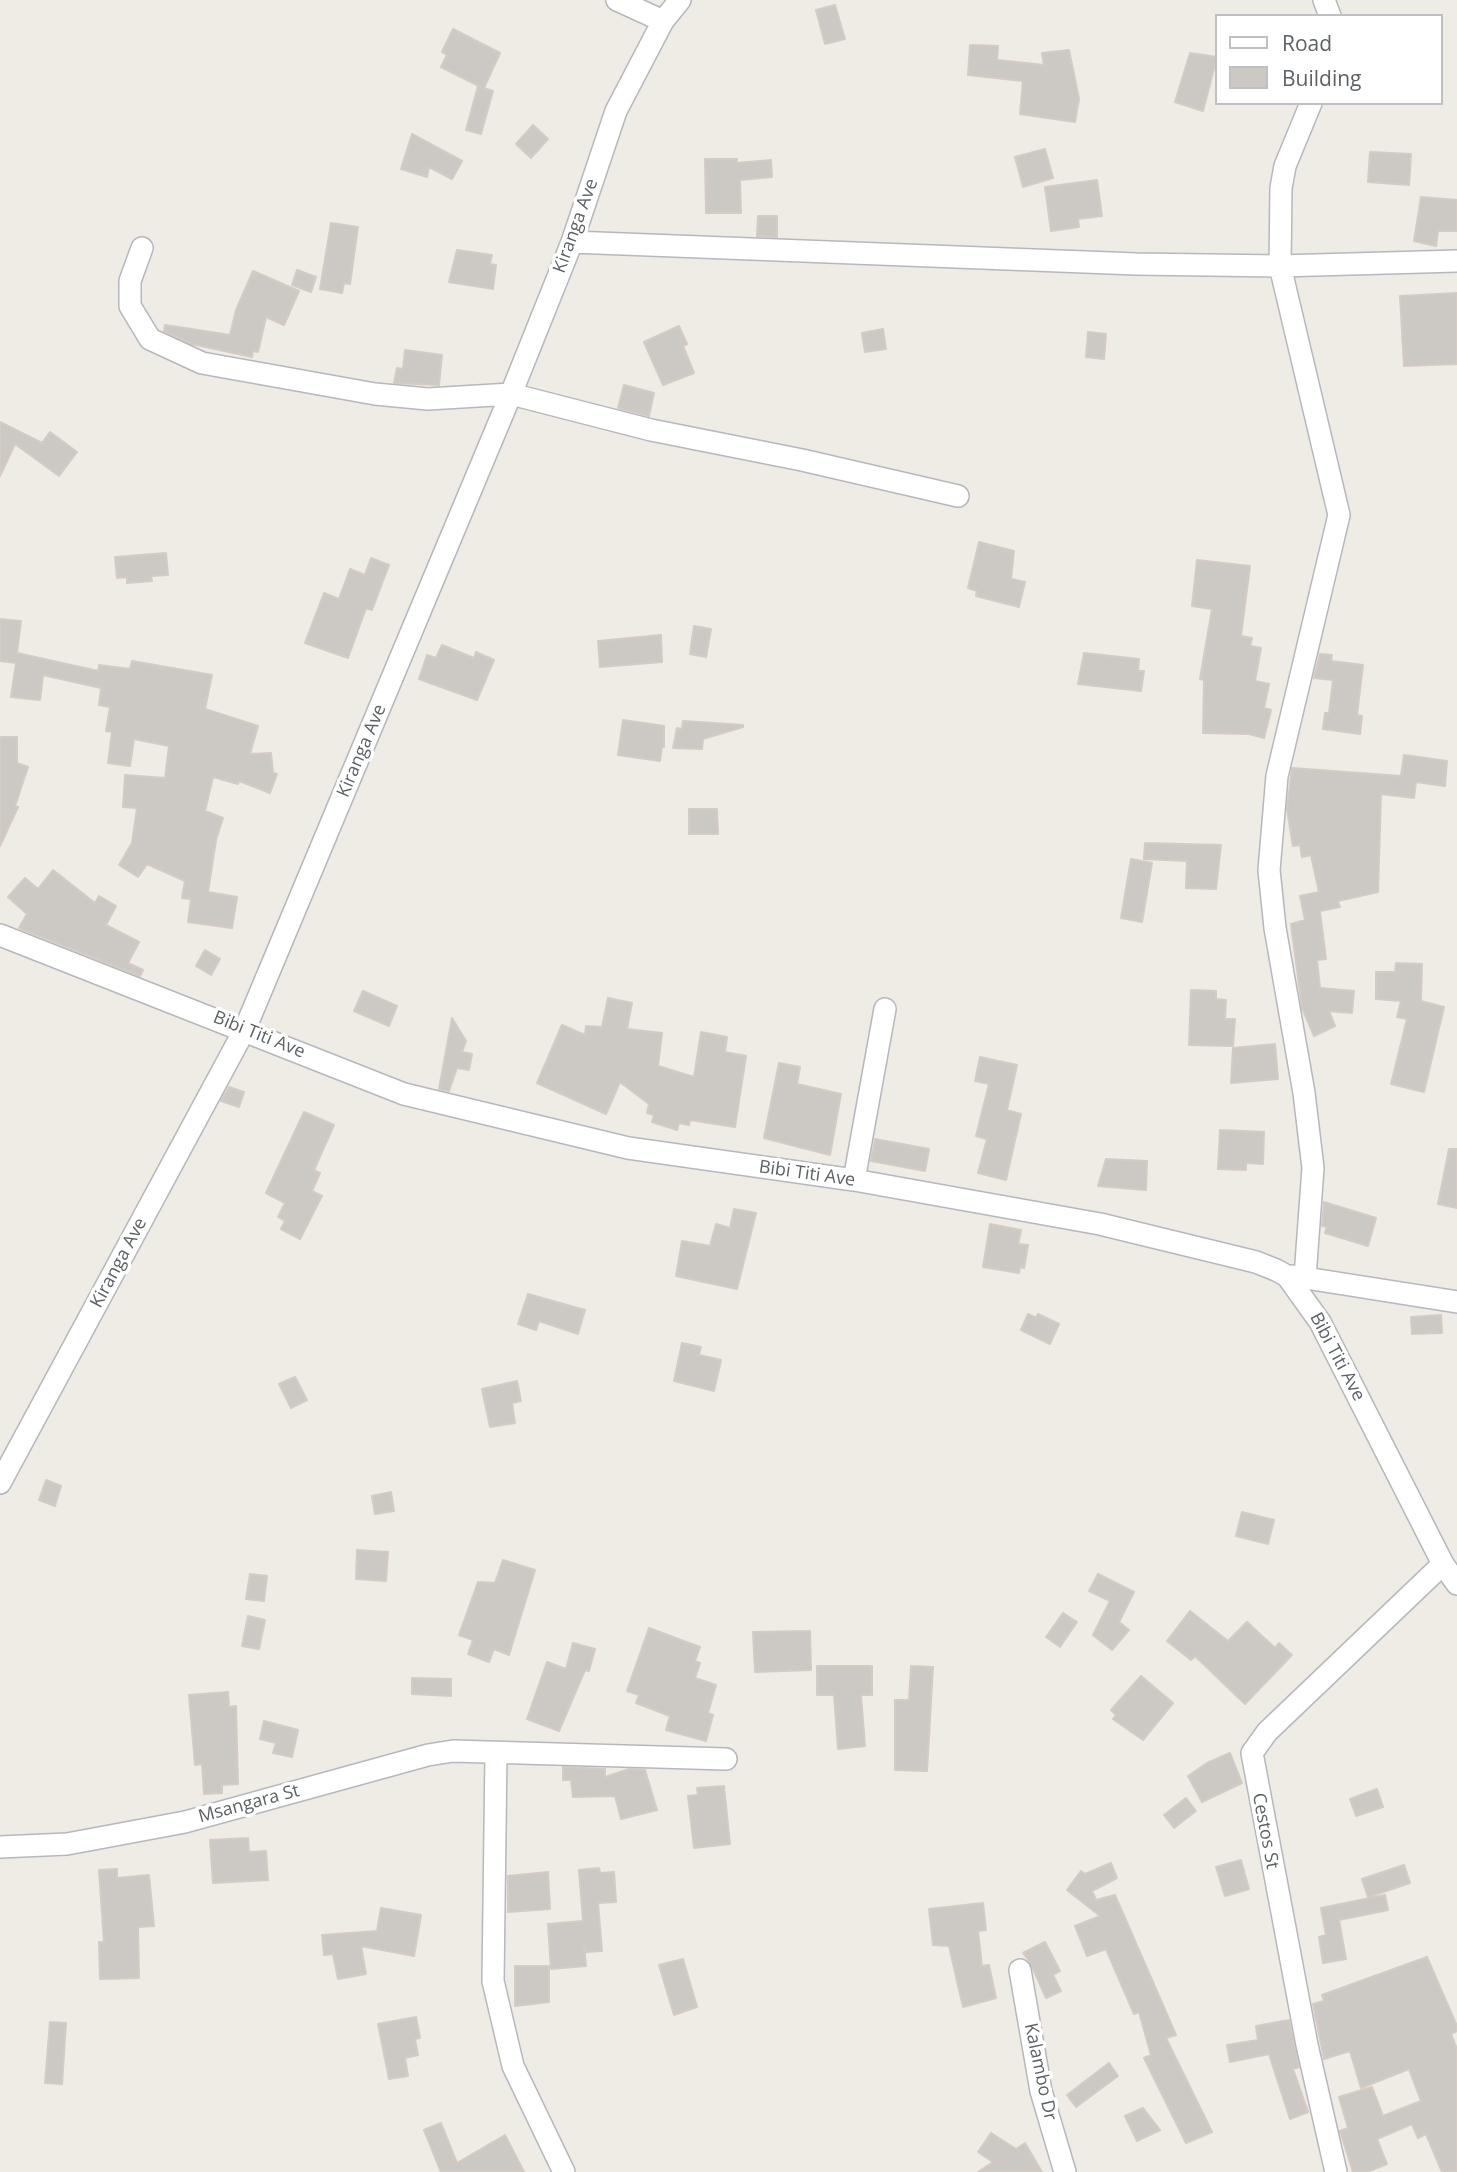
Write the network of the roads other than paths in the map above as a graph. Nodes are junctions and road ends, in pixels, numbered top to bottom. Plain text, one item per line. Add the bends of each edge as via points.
1 (617, 0) edge
2 (680, 0) edge
3 (663, 21) junction
4 (1310, 105) edge
5 (572, 242) junction
6 (142, 248) dead end
7 (1457, 261) edge
8 (1280, 266) junction
9 (512, 394) junction
10 (957, 496) dead end
11 (0, 935) edge
12 (885, 1009) dead end
13 (245, 1029) junction
14 (854, 1181) junction
15 (1296, 1276) junction
16 (1457, 1302) edge
17 (0, 1483) edge
18 (1443, 1564) junction
19 (1457, 1584) edge
20 (496, 1754) junction
21 (726, 1759) dead end
22 (0, 1847) edge
23 (1020, 1970) dead end
24 (564, 2172) edge
25 (1065, 2172) edge
26 (1336, 2172) edge

1 - 3 street
2 - 3 street, Kiranga Ave
3 - 5 street, Kiranga Ave via 616,111
4 - 8 street via 1285,166
5 - 8 street
5 - 9 street, Kiranga Ave
6 - 9 street via 130,281 130,306 150,339 202,363 388,395 428,399
7 - 8 street
8 - 15 street via 1339,515 1276,776 1270,830 1275,928 1313,1168
9 - 10 street
9 - 13 street, Kiranga Ave
11 - 13 street, Bibi Titi Ave
12 - 14 street
13 - 14 street, Bibi Titi Ave via 404,1094 547,1130 628,1148
13 - 17 street, Kiranga Ave
14 - 15 street, Bibi Titi Ave via 1100,1224
15 - 16 street
15 - 18 street, Bibi Titi Ave
18 - 19 street, Bibi Titi Ave
18 - 26 street, Cestos St via 1267,1732 1252,1753
20 - 21 street, Msangara St
20 - 22 street, Msangara St via 453,1751 428,1755 185,1822 67,1844
20 - 24 street via 493,1981 513,2066
23 - 25 street, Kalambo Dr via 1041,2091

